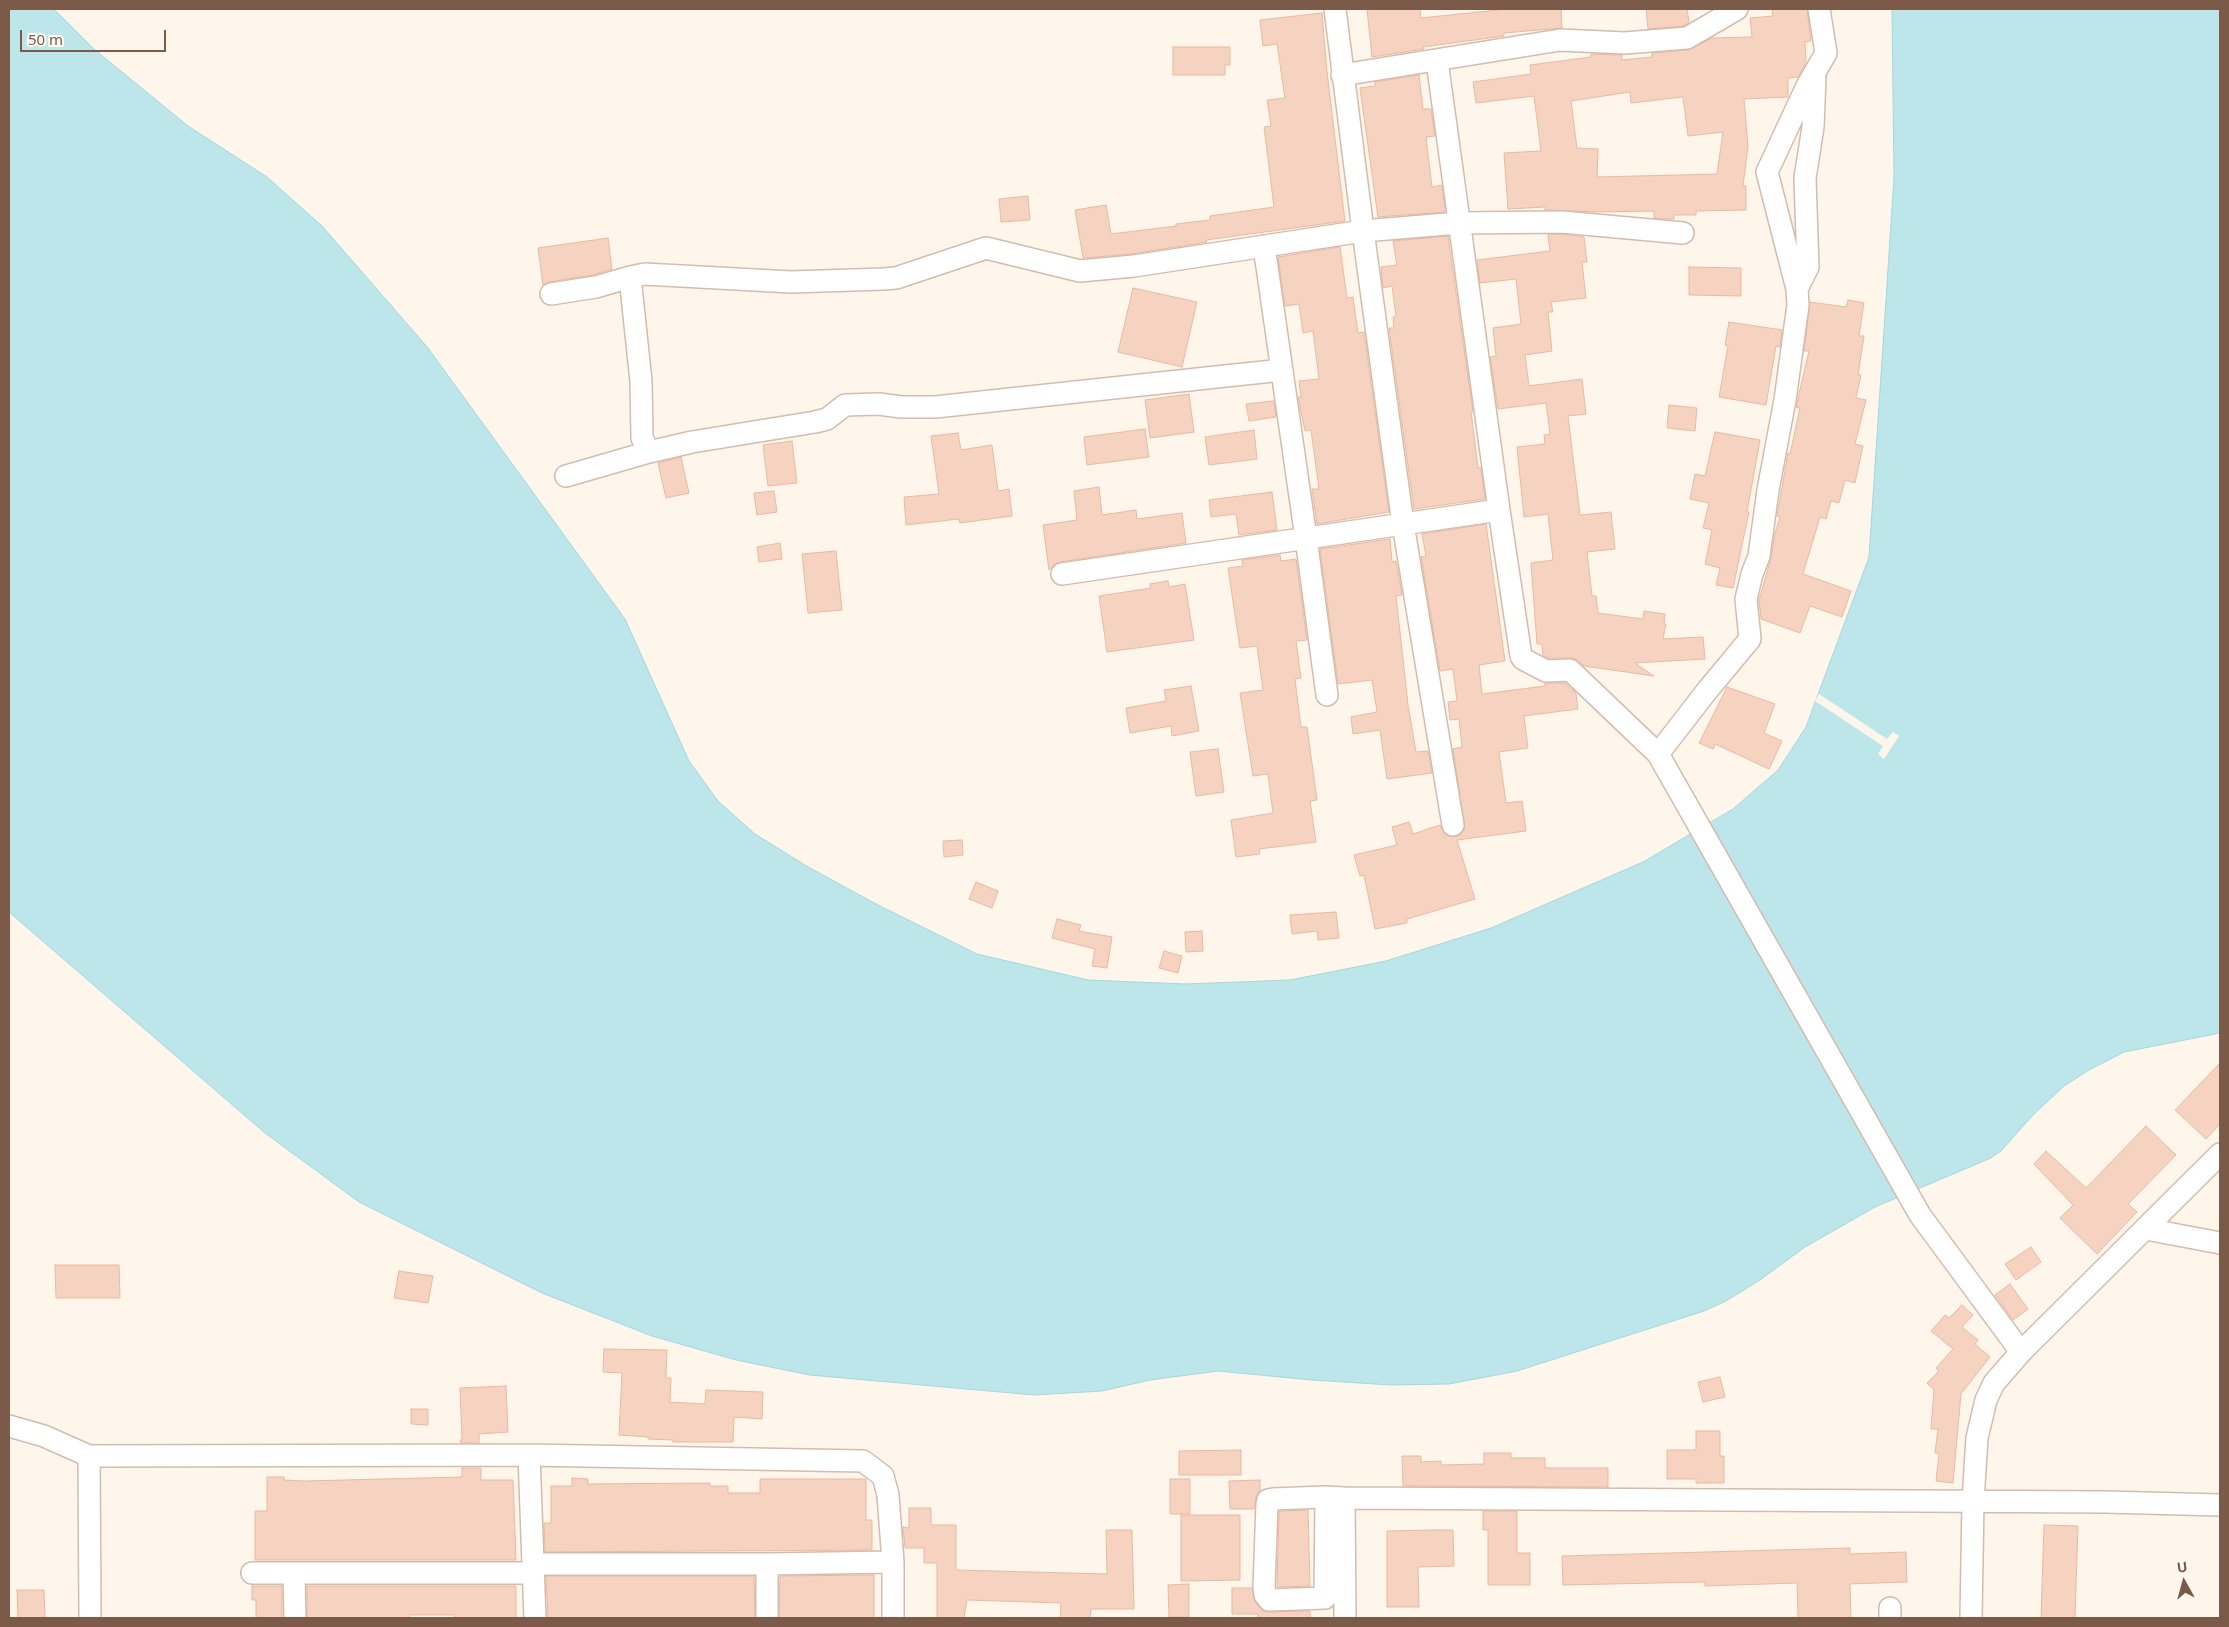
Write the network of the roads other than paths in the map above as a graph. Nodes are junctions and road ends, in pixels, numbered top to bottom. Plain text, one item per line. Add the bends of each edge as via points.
1 (1335, 9) edge
2 (1737, 9) edge
3 (1819, 9) edge
4 (1437, 61) junction
5 (1816, 71) junction
6 (1342, 75) junction
7 (1459, 223) junction
8 (1363, 231) junction
9 (1683, 233) dead end
10 (1264, 246) junction
11 (630, 276) junction
12 (1797, 289) junction
13 (551, 294) dead end
14 (1282, 370) junction
15 (649, 452) junction
16 (566, 476) dead end
17 (1499, 510) junction
18 (1403, 524) junction
19 (1306, 538) junction
20 (1062, 574) dead end
21 (1327, 695) dead end
22 (1658, 754) junction
23 (1453, 825) dead end
24 (2220, 1154) edge
25 (2146, 1229) junction
26 (2220, 1243) edge
27 (2021, 1352) junction
28 (9, 1426) edge
29 (529, 1455) junction
30 (89, 1456) junction
31 (1335, 1498) junction
32 (1973, 1501) junction
33 (2220, 1505) edge
34 (893, 1562) junction
35 (767, 1564) junction
36 (533, 1569) junction
37 (252, 1573) dead end
38 (294, 1573) junction
39 (90, 1618) edge
40 (295, 1618) edge
41 (535, 1618) edge
42 (767, 1618) edge
43 (893, 1618) edge
44 (1345, 1618) edge
45 (1971, 1618) edge

1 - 6 street
2 - 4 street via 1687,38 1626,43 1560,40
3 - 5 street via 1826,53
4 - 6 street
4 - 7 street
5 - 12 street via 1805,178 1808,267
5 - 12 street via 1767,172
6 - 8 street
7 - 8 street
7 - 9 street via 1562,222
7 - 17 street
8 - 10 street
8 - 18 street
10 - 11 street via 1080,271 986,248 896,278 791,282
10 - 14 street
11 - 13 street via 596,287
11 - 15 street via 641,381 642,438
12 - 22 street via 1798,305 1788,381 1768,490 1760,556 1746,599 1750,639
14 - 15 street via 935,407 845,405 828,418 814,422
14 - 19 street
15 - 16 street
17 - 18 street
17 - 22 street via 1521,656 1546,671 1570,670
18 - 19 street
18 - 23 street
19 - 20 street
19 - 21 street
22 - 27 street via 1920,1215
24 - 25 street
25 - 26 street
25 - 27 street
27 - 32 street via 1994,1383 1986,1400 1977,1438
28 - 30 street via 44,1436
29 - 30 street
29 - 34 street via 863,1461 883,1476 888,1494
29 - 36 street
30 - 39 street
31 - 31 street via 1268,1500 1264,1588 1269,1600 1325,1598
31 - 32 street
31 - 44 street
32 - 33 street
32 - 45 street
34 - 35 street
34 - 43 street
35 - 36 street
35 - 42 street
36 - 38 street
36 - 41 street
37 - 38 street
38 - 40 street

